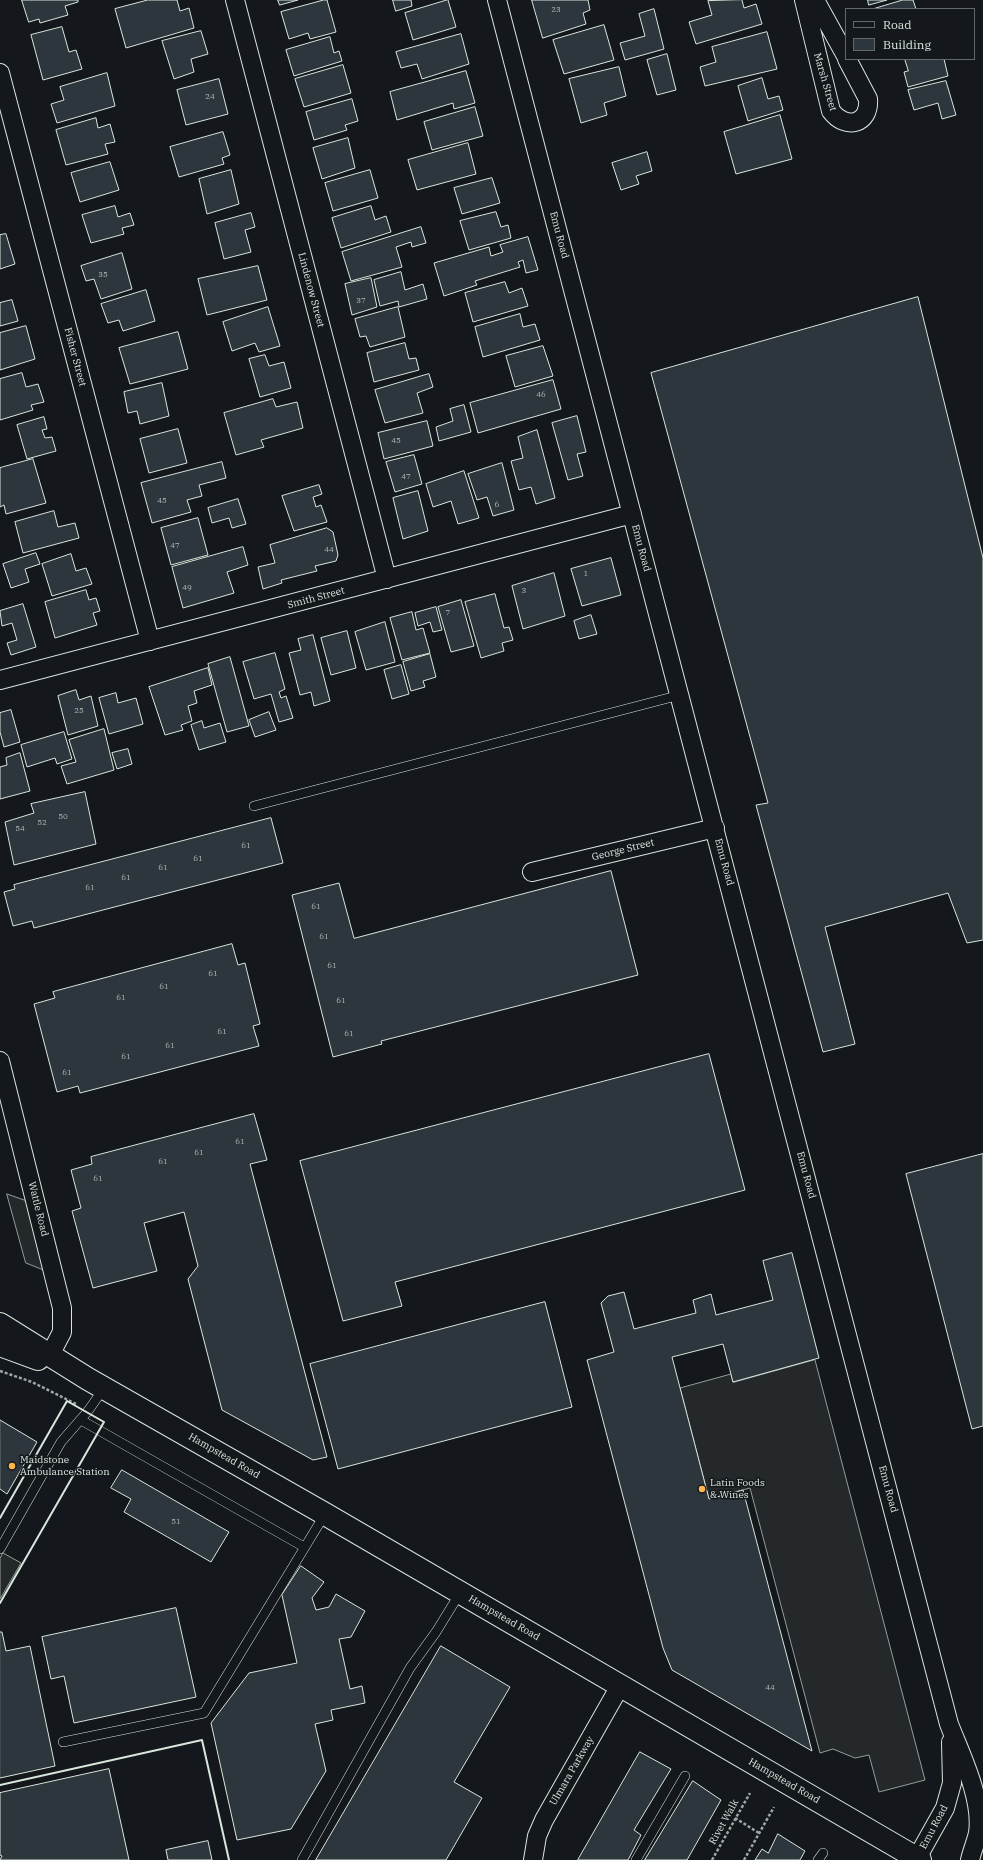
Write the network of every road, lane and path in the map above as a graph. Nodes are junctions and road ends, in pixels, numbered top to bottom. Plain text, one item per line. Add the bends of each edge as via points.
1 (235, 0) edge
2 (497, 0) edge
3 (804, 0) edge
4 (815, 0) edge
5 (845, 54) edge
6 (848, 60) edge
7 (0, 73) edge
8 (632, 514) junction
9 (387, 579) junction
10 (150, 641) junction
11 (0, 680) edge
12 (680, 695) junction
13 (254, 806) dead end
14 (715, 828) junction
15 (532, 872) dead end
16 (0, 1060) edge
17 (0, 1324) edge
18 (0, 1345) edge
19 (50, 1355) junction
20 (0, 1371) edge
21 (96, 1383) junction
22 (88, 1411) junction
23 (81, 1420) junction
24 (324, 1514) junction
25 (304, 1547) junction
26 (0, 1549) edge
27 (460, 1593) junction
28 (620, 1686) junction
29 (949, 1724) junction
30 (63, 1742) dead end
31 (685, 1776) dead end
32 (750, 1793) dead end
33 (774, 1807) dead end
34 (735, 1818) junction
35 (759, 1833) junction
36 (918, 1859) edge
37 (302, 1860) edge
38 (533, 1860) edge
39 (636, 1860) edge
40 (712, 1860) edge
41 (744, 1860) edge
42 (970, 1860) edge

1 - 9 street, Lindenow Street
2 - 8 street, Emu Road
3 - 6 street, Marsh Street via 831,111 836,118 844,122 855,122 865,115 869,106
4 - 5 street
7 - 10 street, Fisher Street
8 - 9 street, Smith Street
8 - 12 street, Emu Road
9 - 10 street, Smith Street
10 - 11 street, Smith Street
12 - 13 lane
12 - 14 street, Emu Road
14 - 15 street, George Street
14 - 29 street, Emu Road
16 - 19 street, Wattle Road via 62,1308 62,1332
17 - 19 main road, Hampstead Road
18 - 21 main road, Hampstead Road
19 - 21 main road, Hampstead Road
20 - 22 path via 32,1382
21 - 22 lane
21 - 24 main road, Hampstead Road
22 - 23 lane
23 - 25 lane
23 - 26 lane via 61,1442
24 - 25 lane
24 - 27 main road, Hampstead Road
25 - 30 lane via 204,1713
27 - 28 main road, Hampstead Road
27 - 37 lane via 410,1668
28 - 36 main road, Hampstead Road
28 - 38 street, Ulmara Parkway via 544,1820 537,1836
29 - 36 street, Emu Road via 952,1783 945,1808
29 - 42 street, Emu Road via 973,1786 978,1812 978,1832
31 - 39 lane
32 - 34 path, Rivet Walk
33 - 35 path
34 - 35 path
34 - 40 path, Rivet Walk
35 - 41 path

